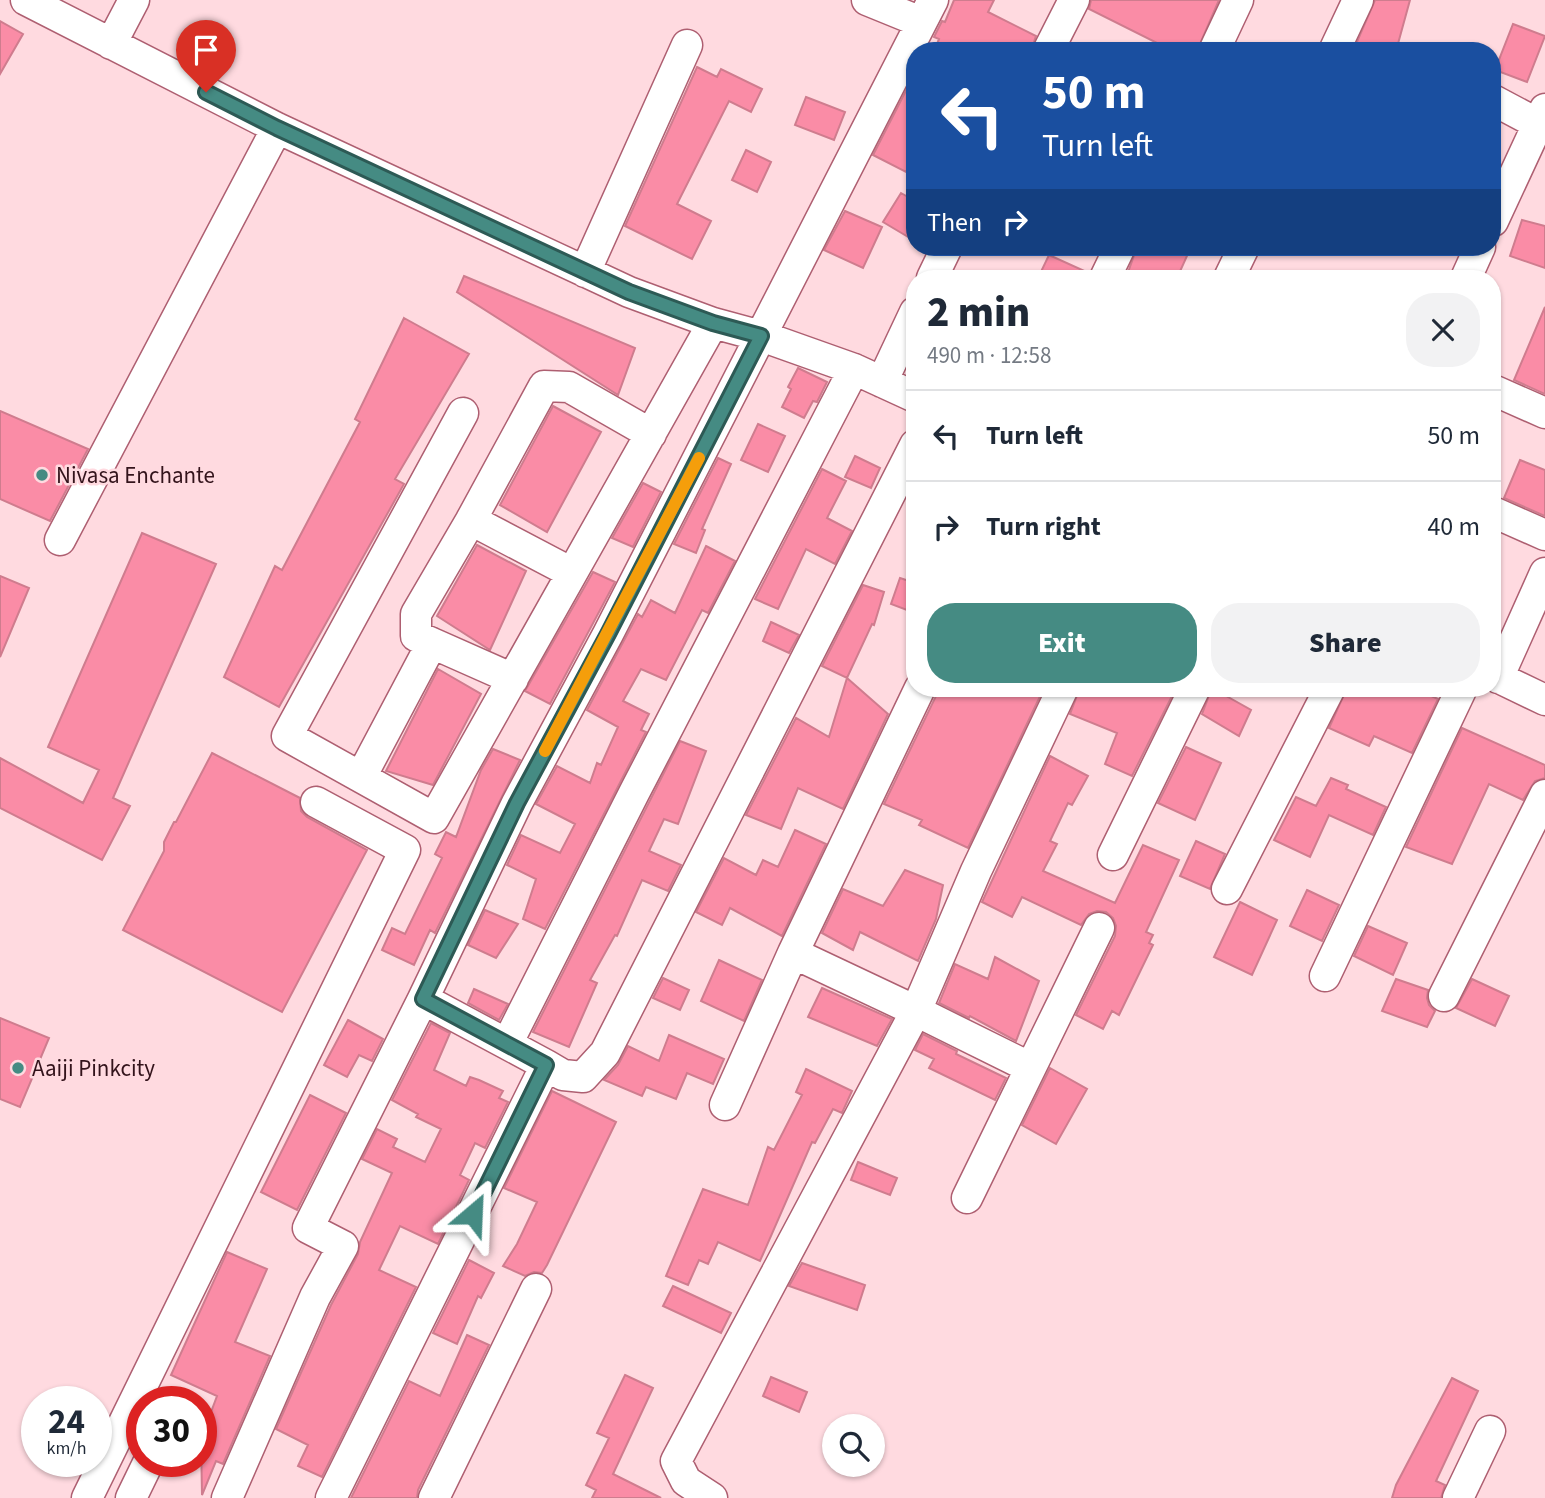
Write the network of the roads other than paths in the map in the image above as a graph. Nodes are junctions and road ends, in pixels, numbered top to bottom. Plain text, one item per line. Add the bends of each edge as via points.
1 (26, 0) edge
2 (134, 0) edge
3 (867, 0) edge
4 (1074, 0) edge
5 (1238, 0) edge
6 (1358, 0) edge
7 (927, 11) edge
8 (911, 42) edge
9 (1053, 42) edge
10 (1218, 42) edge
11 (1338, 42) edge
12 (111, 44) junction
13 (687, 44) dead end
14 (906, 52) edge
15 (1501, 103) edge
16 (1542, 116) edge
17 (277, 128) junction
18 (1501, 203) edge
19 (585, 272) junction
20 (713, 323) junction
21 (906, 331) edge
22 (761, 336) junction
23 (854, 369) junction
24 (882, 382) junction
25 (906, 393) edge
26 (1501, 394) edge
27 (463, 413) dead end
28 (1545, 413) edge
29 (651, 434) junction
30 (906, 463) edge
31 (1501, 516) edge
32 (471, 520) junction
33 (1545, 536) edge
34 (60, 540) dead end
35 (572, 573) junction
36 (1545, 573) edge
37 (432, 643) junction
38 (1501, 665) edge
39 (513, 679) junction
40 (1501, 680) edge
41 (916, 697) edge
42 (1059, 697) edge
43 (1191, 697) edge
44 (1325, 697) edge
45 (1458, 697) edge
46 (1545, 700) edge
47 (361, 777) junction
48 (1545, 795) edge
49 (316, 802) dead end
50 (1113, 855) dead end
51 (1227, 889) dead end
52 (1099, 928) dead end
53 (793, 953) junction
54 (1325, 976) dead end
55 (1444, 996) dead end
56 (423, 999) junction
57 (916, 1011) junction
58 (507, 1044) junction
59 (546, 1065) junction
60 (1029, 1067) junction
61 (724, 1105) dead end
62 (967, 1198) dead end
63 (536, 1289) dead end
64 (1490, 1431) dead end
65 (141, 1477) edge
66 (87, 1498) edge
67 (131, 1498) edge
68 (227, 1498) edge
69 (331, 1498) edge
70 (433, 1498) edge
71 (712, 1498) edge
72 (1458, 1498) edge

1 - 12 street
2 - 12 street
3 - 7 street
4 - 9 street
5 - 10 street
6 - 11 street
7 - 8 street
12 - 17 street
13 - 19 street
14 - 22 street
15 - 16 street
16 - 18 street
17 - 19 street
17 - 34 street
19 - 20 street
20 - 22 street
20 - 29 street
21 - 24 street
22 - 23 street
22 - 56 street via 517,803
23 - 24 street
23 - 58 street
24 - 25 street
26 - 28 street
27 - 47 street via 287,736
29 - 32 street via 569,387 544,386
29 - 35 street
30 - 59 street via 605,1053 583,1077 563,1075
31 - 33 street
32 - 35 street
32 - 37 street via 416,614 416,636
35 - 39 street
36 - 38 street
37 - 39 street
37 - 47 street
39 - 47 street via 434,818
40 - 46 street
41 - 53 street
42 - 57 street
43 - 50 street
44 - 51 street
45 - 54 street
48 - 55 street
49 - 66 street via 405,850
52 - 60 street
53 - 57 street
53 - 61 street
56 - 58 street
56 - 68 street via 308,1228 343,1246 315,1297
57 - 60 street
57 - 71 street via 676,1461 685,1481
58 - 59 street
59 - 69 street
60 - 62 street
63 - 70 street
64 - 72 street
65 - 67 street

